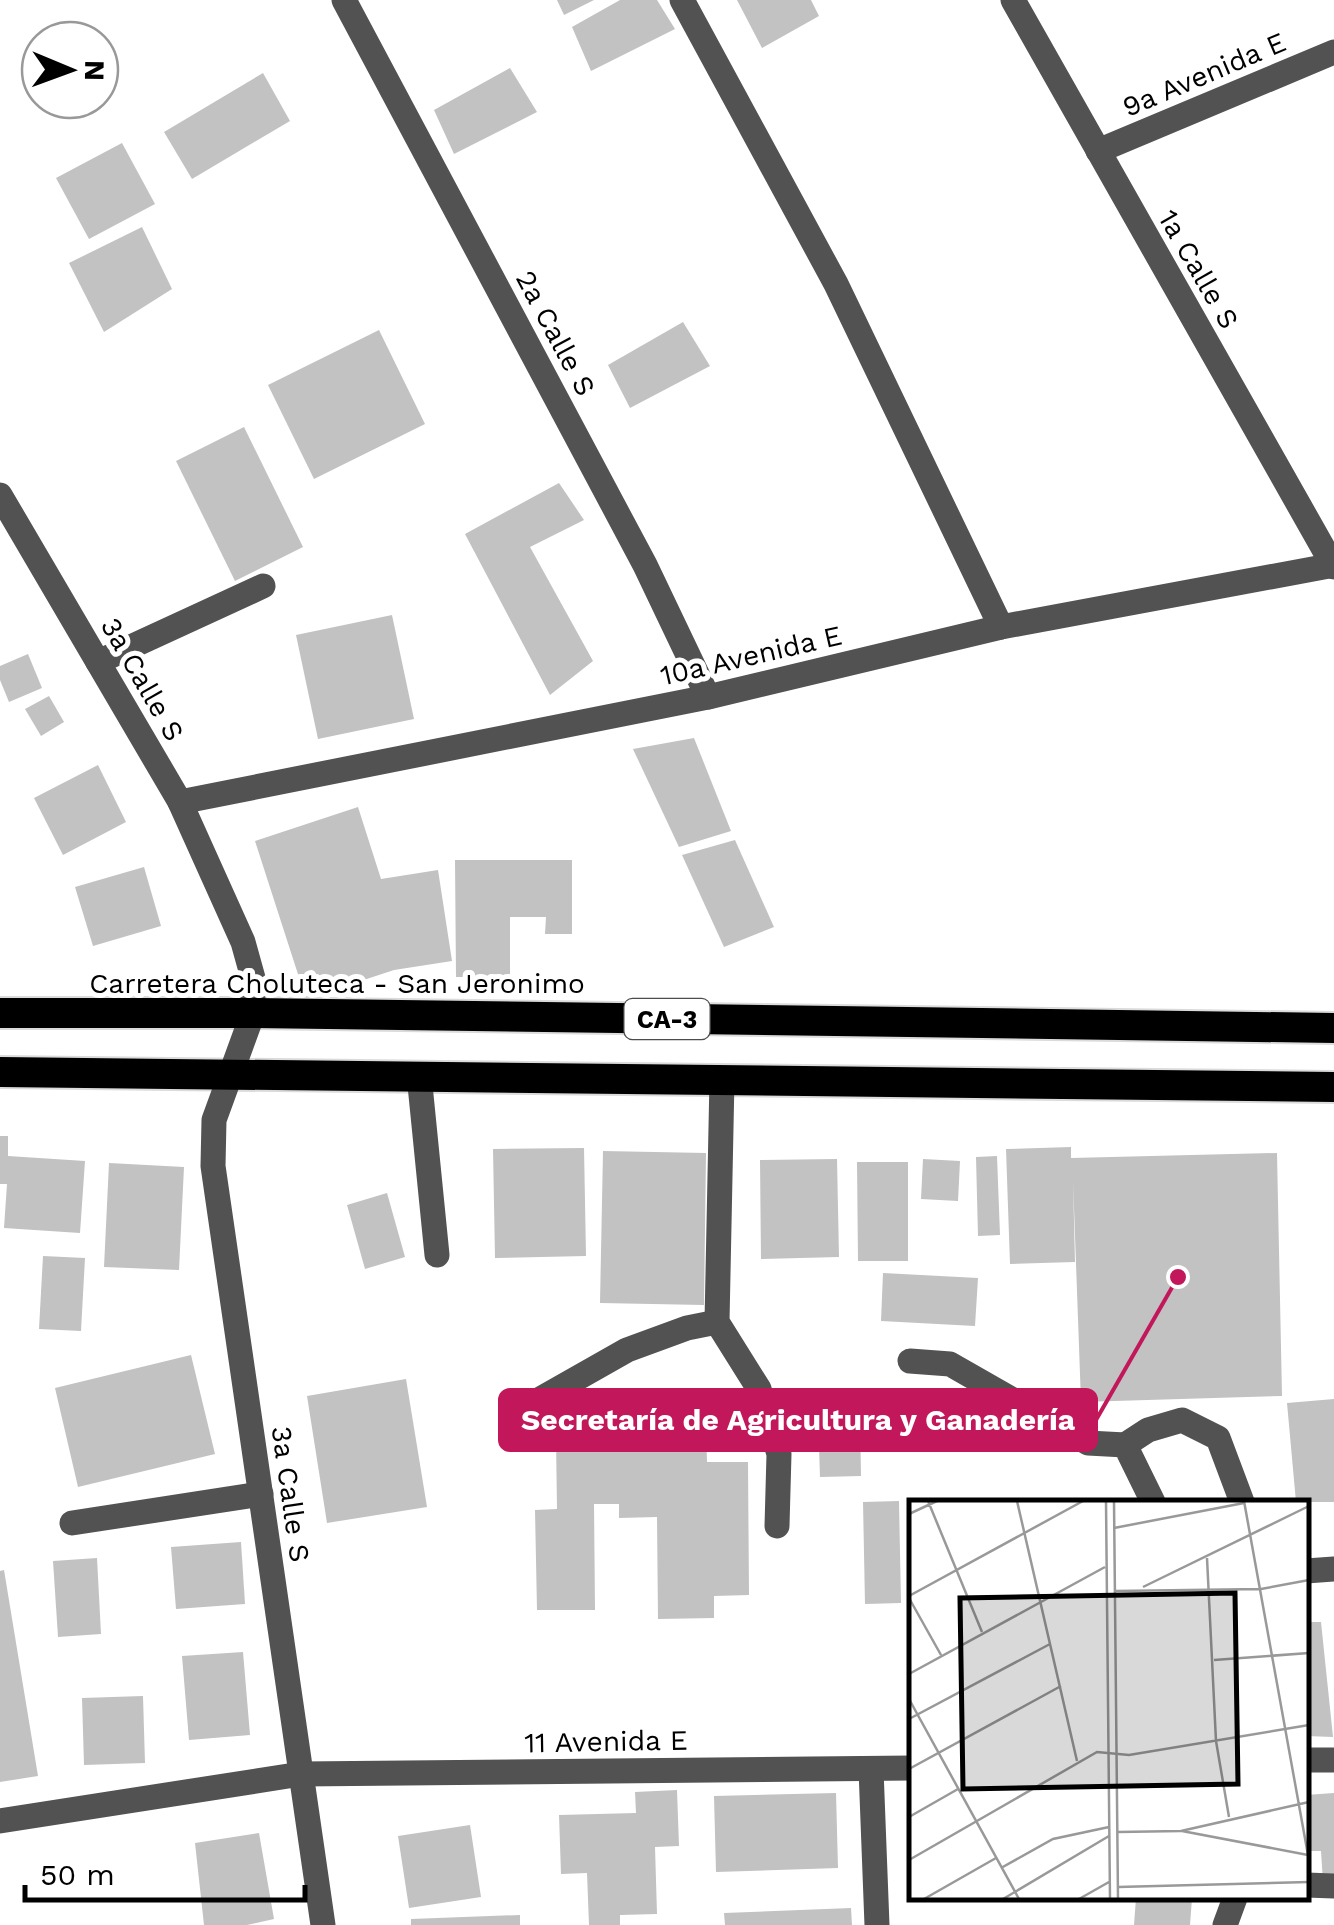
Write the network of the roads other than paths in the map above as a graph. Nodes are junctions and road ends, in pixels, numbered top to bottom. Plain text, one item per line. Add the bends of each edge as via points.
1 (344, 0) edge
2 (682, 0) edge
3 (1013, 0) edge
4 (1334, 52) edge
5 (1098, 151) junction
6 (0, 495) edge
7 (1334, 566) edge
8 (263, 586) dead end
9 (1001, 627) junction
10 (98, 662) junction
11 (708, 697) junction
12 (180, 802) junction
13 (0, 1013) edge
14 (252, 1013) junction
15 (1334, 1028) edge
16 (0, 1072) edge
17 (230, 1073) junction
18 (419, 1075) junction
19 (722, 1079) junction
20 (1334, 1087) edge
21 (437, 1255) dead end
22 (717, 1322) junction
23 (910, 1361) dead end
24 (537, 1401) dead end
25 (1125, 1445) junction
26 (261, 1494) junction
27 (1152, 1500) edge
28 (1241, 1500) edge
29 (72, 1523) dead end
30 (777, 1526) dead end
31 (1334, 1568) edge
32 (1309, 1570) edge
33 (871, 1768) junction
34 (909, 1768) edge
35 (301, 1774) junction
36 (0, 1821) edge
37 (1309, 1885) edge
38 (1334, 1886) edge
39 (1234, 1900) edge
40 (323, 1925) edge
41 (876, 1925) edge
42 (1225, 1925) edge

1 - 11 street, 2a Calle S via 645,565
2 - 9 street via 836,284
3 - 5 street, 1a Calle S
4 - 5 street, 9a Avenida E
5 - 7 street, 1a Calle S
6 - 10 street, 3a Calle S
7 - 9 street, 10a Avenida E
8 - 10 street
9 - 11 street, 10a Avenida E
10 - 12 street, 3a Calle S
11 - 12 street, 10a Avenida E
12 - 14 street, 3a Calle S via 243,942
13 - 14 highway, Carretera Choluteca - San Jeronimo / CA-3
14 - 15 highway, Carretera Choluteca - San Jeronimo / CA-3
14 - 17 street, 3a Calle S
16 - 17 highway, CA-3
17 - 18 highway, CA-3
17 - 26 street, 3a Calle S via 214,1120 213,1166
18 - 19 highway, CA-3
18 - 21 street
19 - 20 highway, CA-3
19 - 22 street
22 - 24 street via 627,1350
22 - 30 street via 759,1389 774,1438
23 - 25 street via 950,1364 1088,1443
25 - 27 street
25 - 28 street via 1182,1420 1218,1438
26 - 29 street
26 - 35 street, 3a Calle S
31 - 32 street
33 - 34 street, 11 Avenida E
33 - 35 street, 11 Avenida E
33 - 41 street
35 - 36 street, 11 Avenida E
35 - 40 street, 3a Calle S
37 - 38 street
39 - 42 street

